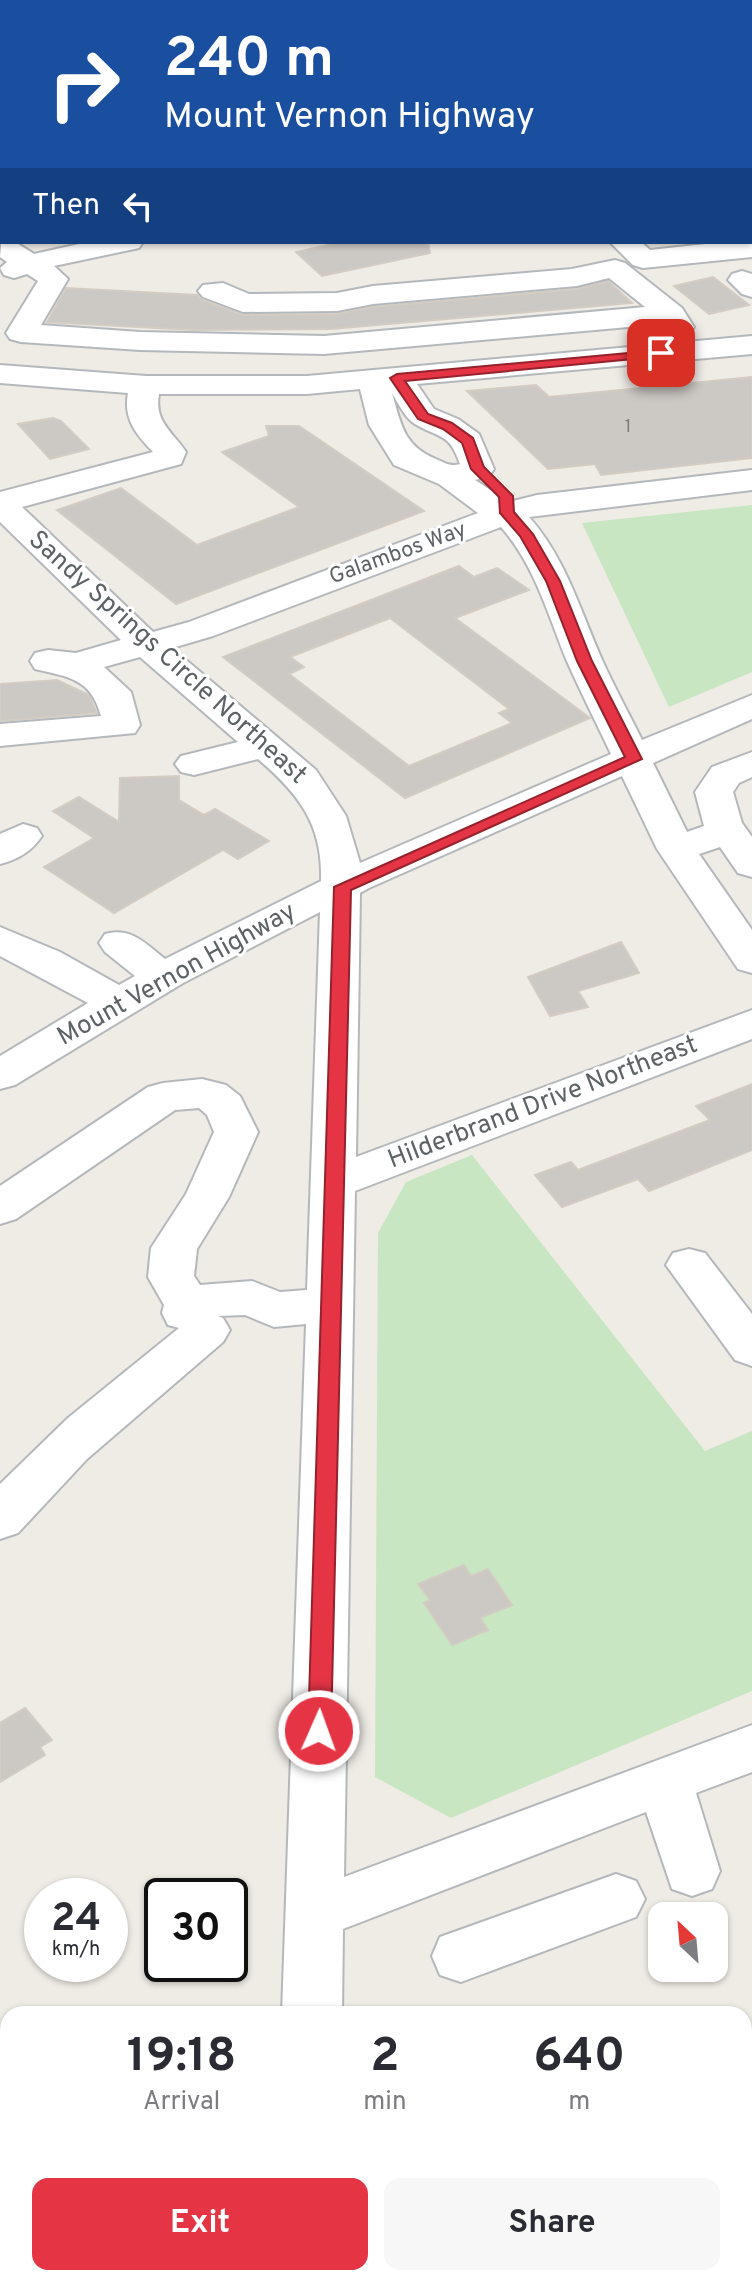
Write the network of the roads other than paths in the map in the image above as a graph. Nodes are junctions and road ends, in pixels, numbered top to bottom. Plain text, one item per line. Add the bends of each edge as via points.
1 (121, 244) edge
2 (626, 244) edge
3 (2, 246) dead end
4 (752, 248) edge
5 (13, 270) edge
6 (399, 271) dead end
7 (280, 287) dead end
8 (213, 291) dead end
9 (672, 314) junction
10 (140, 341) junction
11 (324, 345) junction
12 (752, 345) edge
13 (690, 351) junction
14 (0, 374) edge
15 (385, 379) junction
16 (332, 383) junction
17 (137, 384) junction
18 (423, 416) junction
19 (385, 425) junction
20 (464, 473) junction
21 (752, 480) edge
22 (0, 503) edge
23 (507, 513) junction
24 (145, 643) junction
25 (752, 706) edge
26 (0, 735) edge
27 (265, 746) junction
28 (634, 759) junction
29 (752, 763) edge
30 (194, 764) dead end
31 (735, 831) edge
32 (676, 849) junction
33 (752, 865) edge
34 (342, 887) junction
35 (0, 940) edge
36 (119, 943) dead end
37 (752, 960) edge
38 (164, 978) junction
39 (119, 1003) junction
40 (752, 1024) edge
41 (0, 1075) edge
42 (335, 1182) junction
43 (0, 1208) edge
44 (689, 1265) dead end
45 (331, 1304) junction
46 (196, 1322) junction
47 (752, 1348) edge
48 (0, 1519) edge
49 (752, 1748) edge
50 (665, 1783) junction
51 (692, 1871) dead end
52 (616, 1899) dead end
53 (314, 1914) junction
54 (461, 1956) dead end
55 (312, 2006) edge

1 - 5 street
2 - 4 street via 643,259
3 - 5 street
5 - 10 street via 54,279 21,333
6 - 7 street
8 - 9 street via 243,303 337,302 615,269
9 - 11 street
9 - 13 street
10 - 11 street
10 - 17 street
11 - 16 street
12 - 13 street
13 - 15 street
14 - 17 street
15 - 16 street
15 - 18 street
15 - 19 street
16 - 17 street
17 - 22 street via 147,442 170,452 170,457
18 - 19 street
18 - 20 street via 468,441
19 - 20 street via 405,458
20 - 23 street via 506,496
21 - 23 street, Galambos Way via 567,500
22 - 24 street, Sandy Springs Circle Northeast
23 - 24 street, Galambos Way via 201,629
23 - 28 street via 553,581 585,661
24 - 26 street, Galambos Way via 63,662 113,692 122,725
24 - 27 street, Sandy Springs Circle Northeast
25 - 28 street, Mount Vernon Highway
27 - 30 street
27 - 34 street, Sandy Springs Circle Northeast via 303,778 322,803 335,830
28 - 32 street
28 - 34 street, Mount Vernon Highway
29 - 31 street via 725,775 714,792
31 - 32 street
31 - 33 street
32 - 37 street
34 - 38 street, Mount Vernon Highway
34 - 42 street, Sandy Springs Circle Northeast
35 - 39 street
36 - 38 street
38 - 39 street, Mount Vernon Highway
39 - 41 street, Mount Vernon Highway
40 - 42 street, Hilderbrand Drive Northeast
42 - 45 street, Sandy Springs Circle Northeast
43 - 46 street via 163,1097 211,1095 226,1106 236,1132 207,1197 174,1248 171,1277
44 - 47 street
45 - 46 street via 274,1310 262,1324
45 - 53 street, Sandy Springs Circle Northeast
46 - 48 street via 180,1357 31,1481
49 - 50 street
50 - 51 street
50 - 53 street
52 - 54 street
53 - 55 street, Sandy Springs Circle Northeast

